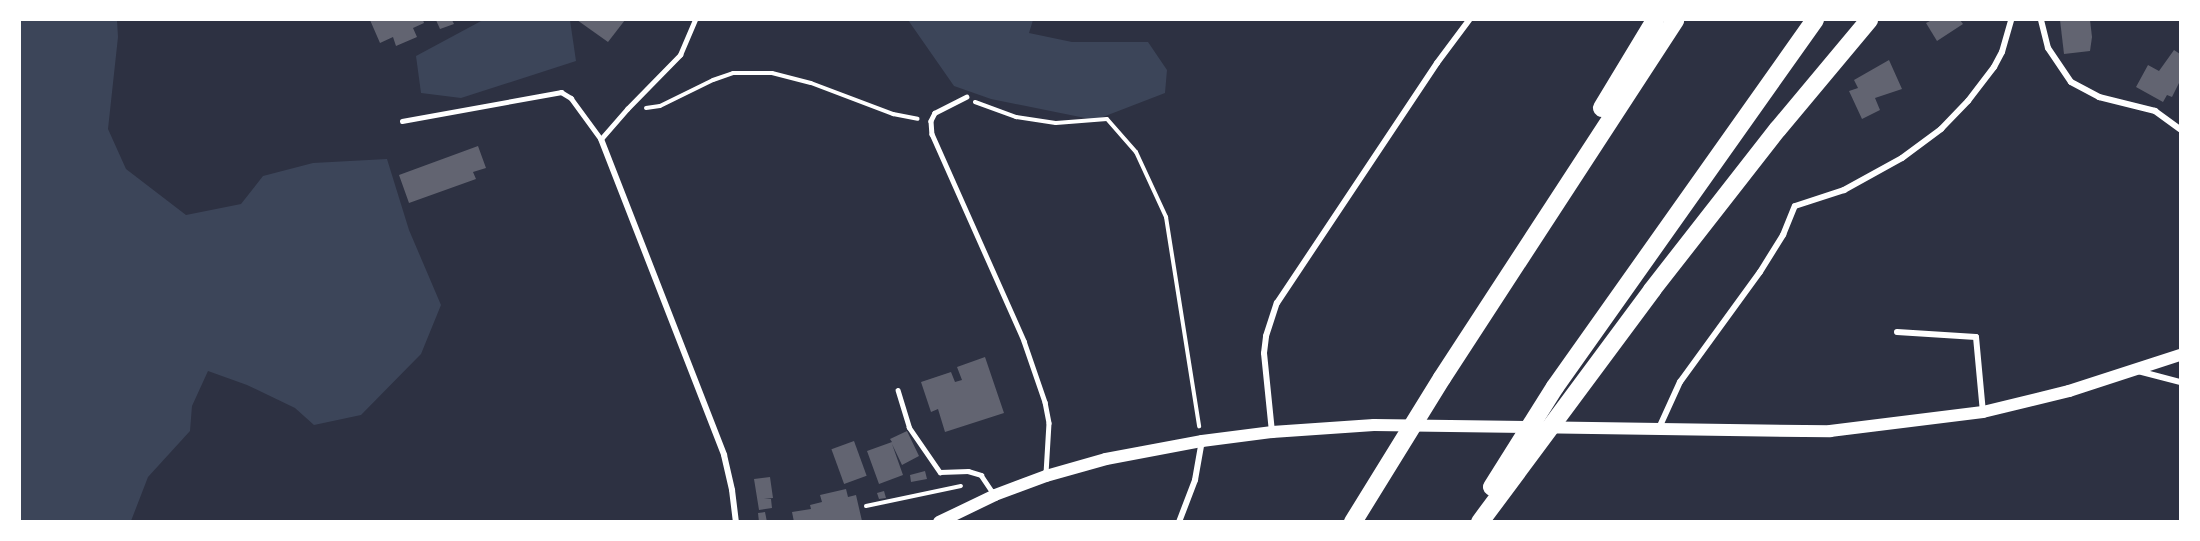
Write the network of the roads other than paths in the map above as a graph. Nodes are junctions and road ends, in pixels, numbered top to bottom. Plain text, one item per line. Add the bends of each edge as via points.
1 (695, 20) edge
2 (1469, 20) edge
3 (1655, 20) edge
4 (1675, 20) edge
5 (1815, 20) edge
6 (1869, 20) edge
7 (2011, 20) edge
8 (2041, 20) edge
9 (967, 97) road end
10 (402, 121) dead end
11 (2181, 129) edge
12 (601, 139) junction
13 (1897, 332) dead end
14 (2181, 355) edge
15 (2133, 370) junction
16 (1442, 378) junction
17 (2181, 382) edge
18 (898, 390) dead end
19 (1983, 412) junction
20 (1659, 428) junction
21 (1272, 432) junction
22 (1202, 441) junction
23 (1046, 476) junction
24 (995, 495) junction
25 (736, 522) edge
26 (939, 522) edge
27 (1179, 522) edge
28 (1353, 522) edge
29 (1470, 522) edge
30 (1480, 522) edge

1 - 12 lane via 680,55
2 - 21 street via 1277,303 1264,353
3 - 16 highway
4 - 16 highway
5 - 29 highway via 1556,387
6 - 30 highway via 1778,129
7 - 20 street via 1994,67 1941,129 1902,158 1844,190 1795,206 1784,235 1760,272 1680,382
8 - 11 street via 2048,48 2071,82 2099,97 2155,111
9 - 23 lane via 935,113 932,134 1024,341 1045,402 1049,423
10 - 12 lane via 561,92 571,98
12 - 25 street via 724,455
13 - 19 street via 1976,337
14 - 15 main road
15 - 17 street
15 - 19 main road
16 - 28 highway
18 - 24 lane via 909,427 940,472 968,471 981,475
19 - 20 main road via 1830,431
20 - 21 main road via 1374,425
21 - 22 main road
22 - 23 main road via 1106,459
22 - 27 street via 1195,480
23 - 24 main road
24 - 26 main road

